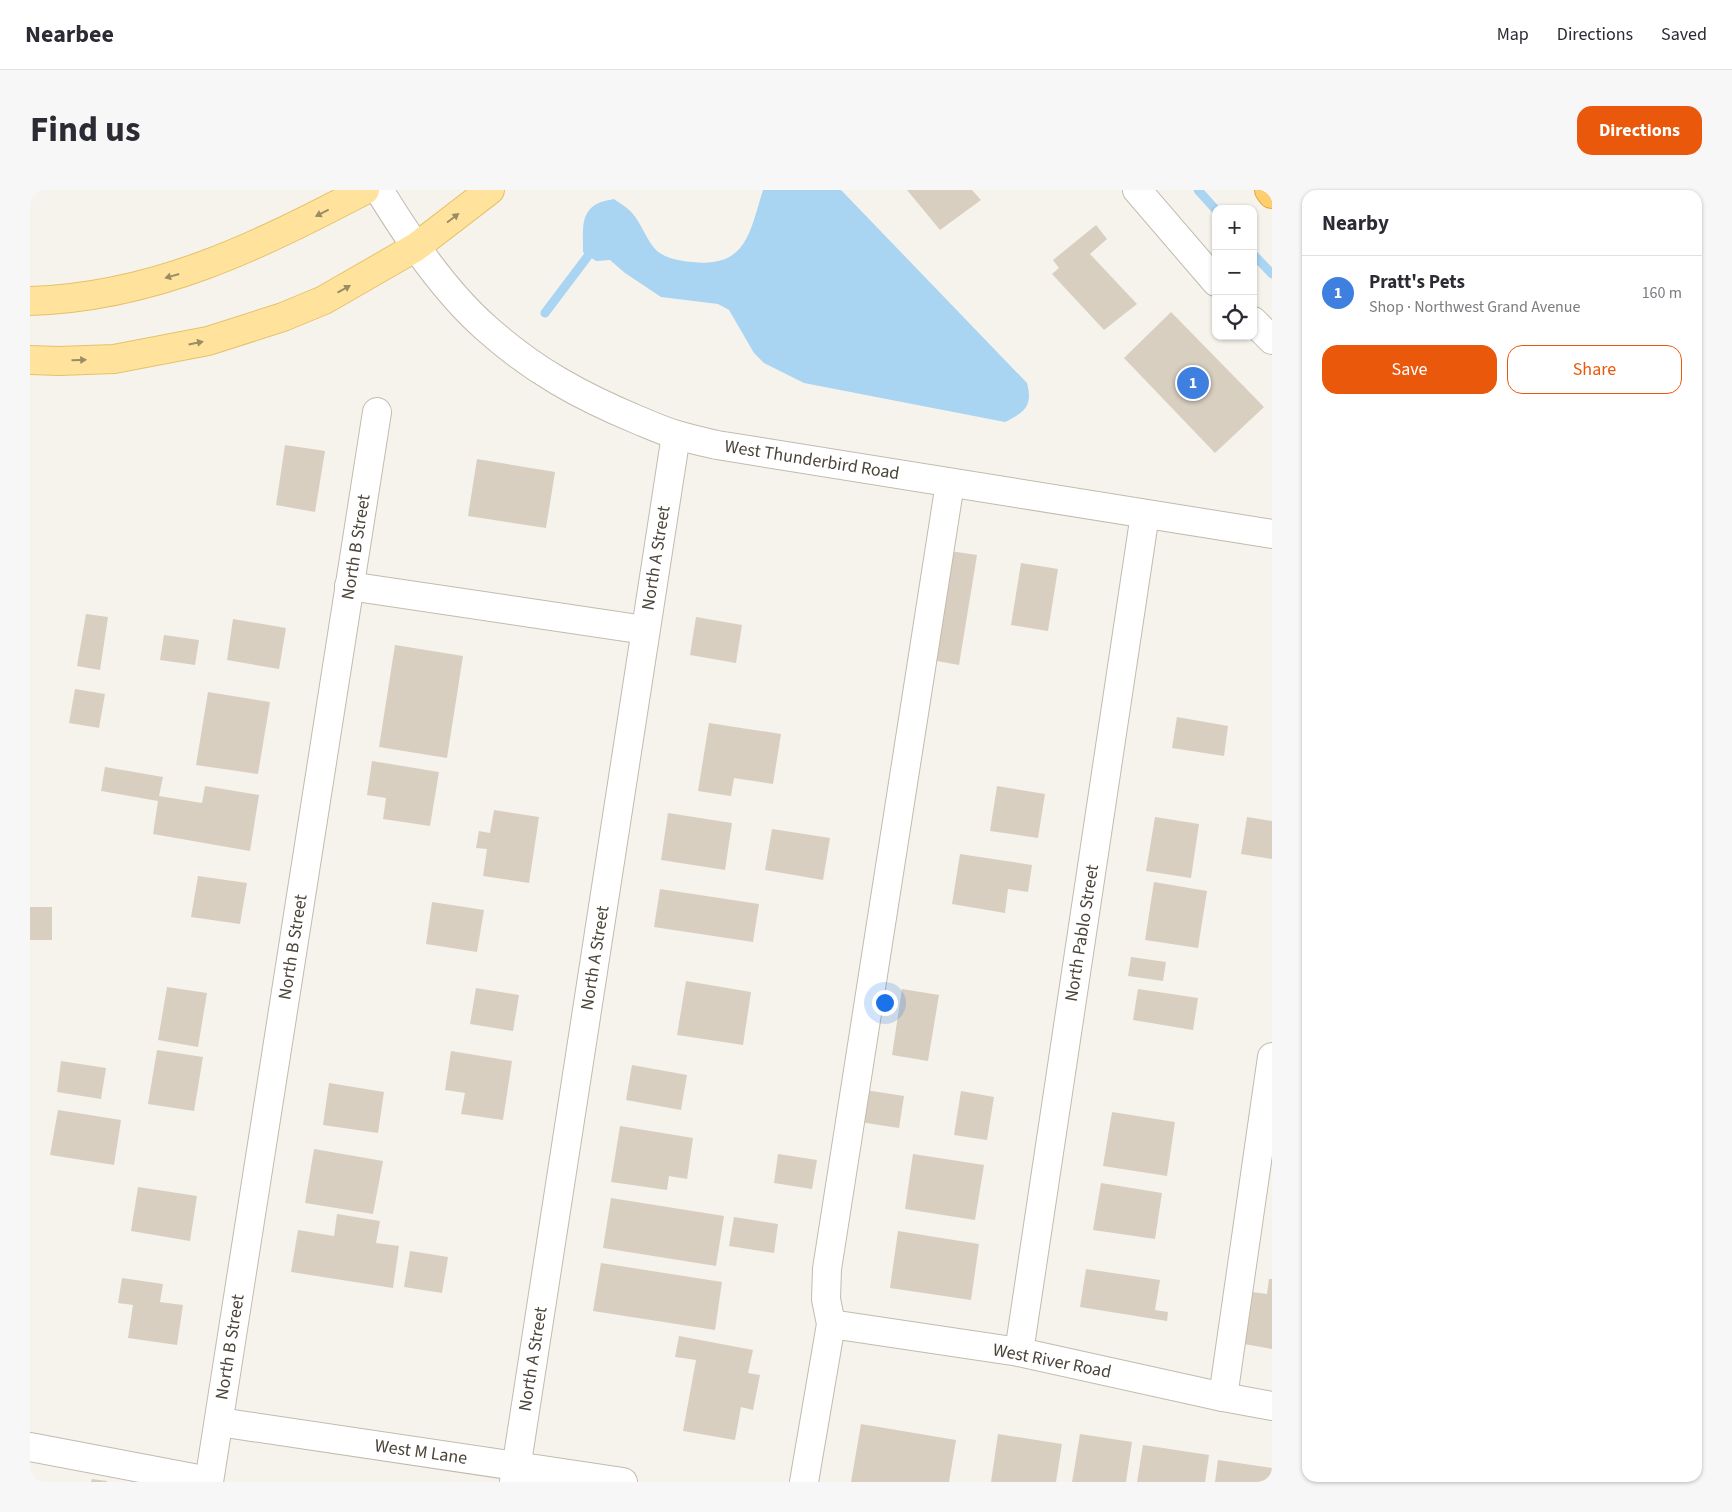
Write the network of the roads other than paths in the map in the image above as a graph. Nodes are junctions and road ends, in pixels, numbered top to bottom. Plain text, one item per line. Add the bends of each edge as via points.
1 (365, 190) edge
2 (380, 190) edge
3 (490, 190) edge
4 (1137, 190) edge
5 (1269, 190) edge
6 (1272, 194) edge
7 (416, 247) junction
8 (1212, 277) edge
9 (30, 301) edge
10 (1257, 325) edge
11 (1272, 340) edge
12 (30, 360) edge
13 (377, 412) dead end
14 (676, 435) junction
15 (950, 483) junction
16 (1145, 514) junction
17 (1272, 534) edge
18 (350, 586) junction
19 (645, 630) junction
20 (1272, 1057) edge
21 (831, 1324) junction
22 (1019, 1352) junction
23 (1223, 1397) junction
24 (1272, 1406) edge
25 (219, 1422) junction
26 (30, 1447) edge
27 (515, 1474) edge
28 (209, 1481) edge
29 (623, 1482) edge
30 (804, 1482) edge

1 -> 9 main road via 256,245 190,271 125,290
2 - 7 street, West Thunderbird Road
7 -> 3 main road
4 - 8 street
5 - 6 highway
12 -> 7 main road via 114,359 208,341 324,300
7 - 14 street, West Thunderbird Road via 456,298 516,353 551,378 598,404
10 - 11 street
13 - 18 street, North B Street
14 - 15 street, West Thunderbird Road via 717,445
14 - 19 street, North A Street
15 - 16 street, West Thunderbird Road
15 - 21 street via 827,1269 826,1299
16 - 17 street, West Thunderbird Road
16 - 22 street, North Pablo Street
18 - 19 street
18 - 25 street, North B Street
19 - 27 street, North A Street
20 - 23 street
21 - 22 street, West River Road
21 - 30 street
22 - 23 street, West River Road
23 - 24 street, West River Road
25 - 27 street, West M Lane
25 - 28 street, North B Street
26 - 28 street
27 - 29 street, West M Lane

